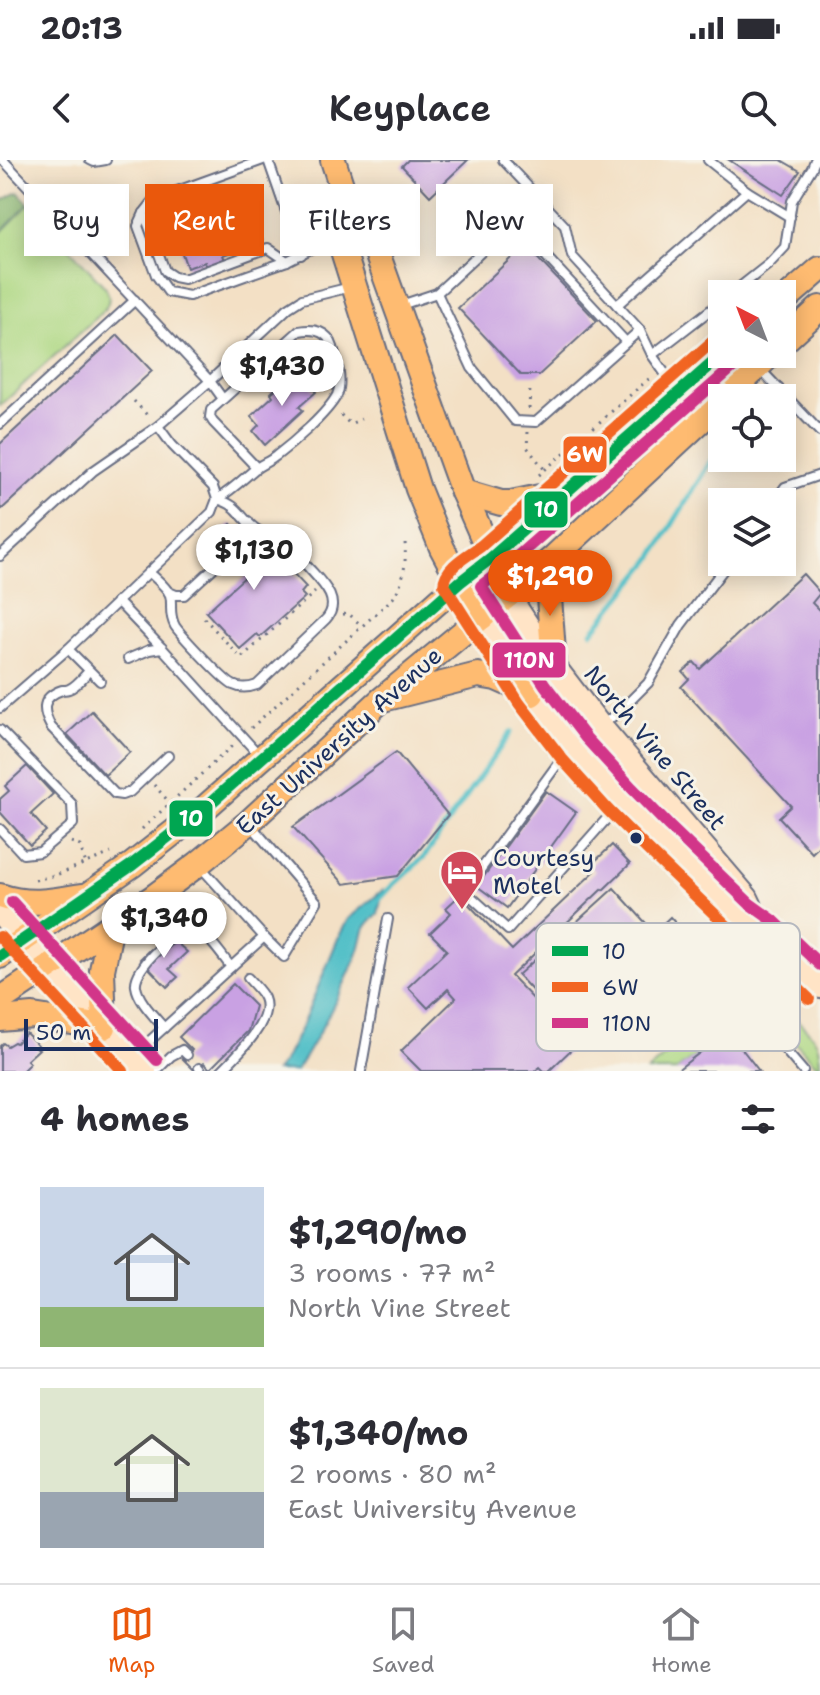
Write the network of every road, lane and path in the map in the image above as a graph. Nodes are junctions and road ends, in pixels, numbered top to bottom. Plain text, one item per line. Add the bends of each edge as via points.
1 (3, 160) edge
2 (90, 160) edge
3 (106, 160) edge
4 (266, 160) edge
5 (333, 160) edge
6 (503, 160) edge
7 (708, 160) edge
8 (815, 160) edge
9 (341, 184) edge
10 (525, 184) edge
11 (747, 191) junction
12 (280, 198) edge
13 (144, 213) junction
14 (553, 214) edge
15 (790, 217) junction
16 (299, 256) edge
17 (344, 256) edge
18 (378, 256) edge
19 (477, 256) edge
20 (546, 256) edge
21 (287, 261) junction
22 (820, 269) edge
23 (749, 280) edge
24 (353, 286) junction
25 (796, 290) edge
26 (437, 293) junction
27 (135, 300) junction
28 (617, 305) junction
29 (396, 307) junction
30 (820, 308) edge
31 (708, 312) edge
32 (640, 330) junction
33 (796, 330) edge
34 (626, 342) junction
35 (652, 355) junction
36 (708, 367) edge
37 (756, 368) edge
38 (770, 368) edge
39 (648, 380) dead end
40 (210, 381) junction
41 (739, 384) edge
42 (679, 393) junction
43 (223, 399) junction
44 (134, 401) dead end
45 (708, 413) edge
46 (341, 415) dead end
47 (361, 419) dead end
48 (0, 424) edge
49 (158, 426) junction
50 (820, 432) edge
51 (257, 468) junction
52 (820, 475) edge
53 (531, 481) dead end
54 (784, 488) edge
55 (566, 491) junction
56 (463, 492) junction
57 (217, 499) junction
58 (248, 521) junction
59 (405, 541) dead end
60 (0, 556) edge
61 (491, 558) junction
62 (551, 560) junction
63 (149, 572) junction
64 (718, 576) edge
65 (460, 582) junction
66 (323, 584) junction
67 (169, 592) junction
68 (508, 595) junction
69 (117, 601) junction
70 (331, 614) junction
71 (482, 617) junction
72 (204, 618) dead end
73 (362, 626) junction
74 (162, 648) junction
75 (68, 649) junction
76 (128, 659) dead end
77 (554, 666) junction
78 (89, 671) junction
79 (100, 681) dead end
80 (532, 694) junction
81 (381, 700) junction
82 (0, 708) edge
83 (254, 726) dead end
84 (600, 726) junction
85 (0, 730) edge
86 (574, 748) junction
87 (228, 749) dead end
88 (168, 756) dead end
89 (262, 758) junction
90 (150, 781) dead end
91 (170, 803) junction
92 (623, 803) junction
93 (248, 823) junction
94 (0, 829) edge
95 (139, 832) dead end
96 (61, 836) junction
97 (119, 847) dead end
98 (86, 864) junction
99 (198, 864) junction
100 (24, 883) dead end
101 (88, 895) junction
102 (0, 896) edge
103 (0, 913) edge
104 (388, 919) dead end
105 (749, 923) edge
106 (758, 923) edge
107 (111, 926) junction
108 (264, 937) junction
109 (23, 939) junction
110 (0, 956) edge
111 (231, 967) junction
112 (49, 968) junction
113 (800, 968) edge
114 (248, 978) dead end
115 (820, 987) edge
116 (0, 1000) edge
117 (0, 1019) edge
118 (104, 1027) junction
119 (164, 1028) junction
120 (786, 1051) edge
121 (187, 1055) dead end
122 (138, 1064) edge
123 (156, 1071) edge
124 (221, 1071) edge
125 (361, 1071) edge
126 (803, 1071) edge

1 - 27 lane
2 - 3 lane
4 - 12 lane
4 - 13 lane via 155,199
5 - 9 main road
6 - 10 lane
7 - 11 lane
8 - 15 lane via 792,201
11 - 15 lane
11 - 28 lane
13 - 21 lane via 165,271 174,277 184,279 268,248
13 - 21 lane via 138,226 168,292 189,296
14 - 28 lane via 565,226 572,256
15 - 23 lane via 785,247
16 - 21 lane
17 - 24 main road
18 - 29 main road
19 - 26 lane
20 - 34 lane
22 - 25 main road
24 - 40 lane via 297,302
24 - 65 main road via 418,489
26 - 29 lane
26 - 34 lane via 472,368 515,421 536,422
27 - 40 lane
27 - 48 lane
28 - 32 lane
29 - 56 main road
30 - 33 main road
31 - 35 lane
32 - 34 lane
32 - 35 lane
35 - 42 lane
36 - 42 main road, East University Avenue
37 - 41 main road, East University Avenue
38 - 50 lane
39 - 53 path
40 - 43 lane
40 - 49 lane
42 - 55 main road, East University Avenue
43 - 51 lane via 210,417
43 - 51 lane via 299,331 329,337 340,379 338,393 324,413
44 - 49 path
45 - 62 main road, East University Avenue
46 - 47 path via 350,424
49 - 57 lane via 213,487
49 - 60 lane via 93,471
51 - 57 lane
52 - 54 lane
55 - 56 main road via 511,503
55 - 61 main road, East University Avenue
56 - 61 main road
57 - 58 lane via 231,503
57 - 63 lane via 212,512
58 - 66 lane via 289,547
58 - 67 lane via 247,537 184,595
59 - 73 path via 403,581 394,597
61 - 65 main road, East University Avenue
61 - 68 main road
62 - 68 main road, East University Avenue
62 - 77 main road
63 - 67 lane
63 - 69 lane
64 - 84 lane via 681,625 648,683
65 - 71 main road
65 - 89 main road, East University Avenue
66 - 70 lane via 332,599
66 - 72 path via 241,658
67 - 70 lane via 175,626 220,676 246,689 257,685
68 - 71 main road, East University Avenue
68 - 77 main road, North Vine Street
69 - 74 lane
69 - 75 lane
70 - 73 path via 350,615
71 - 80 main road, North Vine Street
71 - 81 main road, East University Avenue
73 - 83 path
74 - 76 lane
74 - 89 lane
75 - 78 lane
75 - 82 lane
77 - 84 main road, North Vine Street
78 - 79 lane
78 - 88 lane via 46,701 51,727 115,794 130,792
80 - 81 main road via 478,675
80 - 86 main road, North Vine Street
81 - 93 main road, East University Avenue
84 - 106 main road, North Vine Street via 747,898
85 - 96 lane via 72,804 73,824
86 - 92 main road, North Vine Street
86 - 92 lane via 465,891 508,930
87 - 91 path
89 - 101 main road, East University Avenue
90 - 91 path
91 - 95 path
92 - 105 main road, North Vine Street
93 - 99 main road, East University Avenue
93 - 108 lane via 317,902 284,957
94 - 96 lane via 23,854 40,852
96 - 98 path via 80,846
97 - 98 path
98 - 100 path
99 - 107 main road, East University Avenue
99 - 108 lane
101 - 102 main road via 31,902
101 - 109 main road, East University Avenue
103 - 109 main road
104 - 125 lane
107 - 112 main road, East University Avenue
107 - 118 main road via 102,970
108 - 111 lane
109 - 110 main road, East University Avenue
109 - 112 main road
111 - 119 lane
111 - 119 lane via 197,931 183,932 153,955 135,985
112 - 116 main road, East University Avenue
112 - 118 main road
113 - 115 main road, North Vine Street
114 - 124 lane via 266,1003 261,1023
117 - 118 main road via 33,1016
118 - 122 main road
119 - 122 lane
120 - 126 lane
121 - 123 lane via 177,1051

